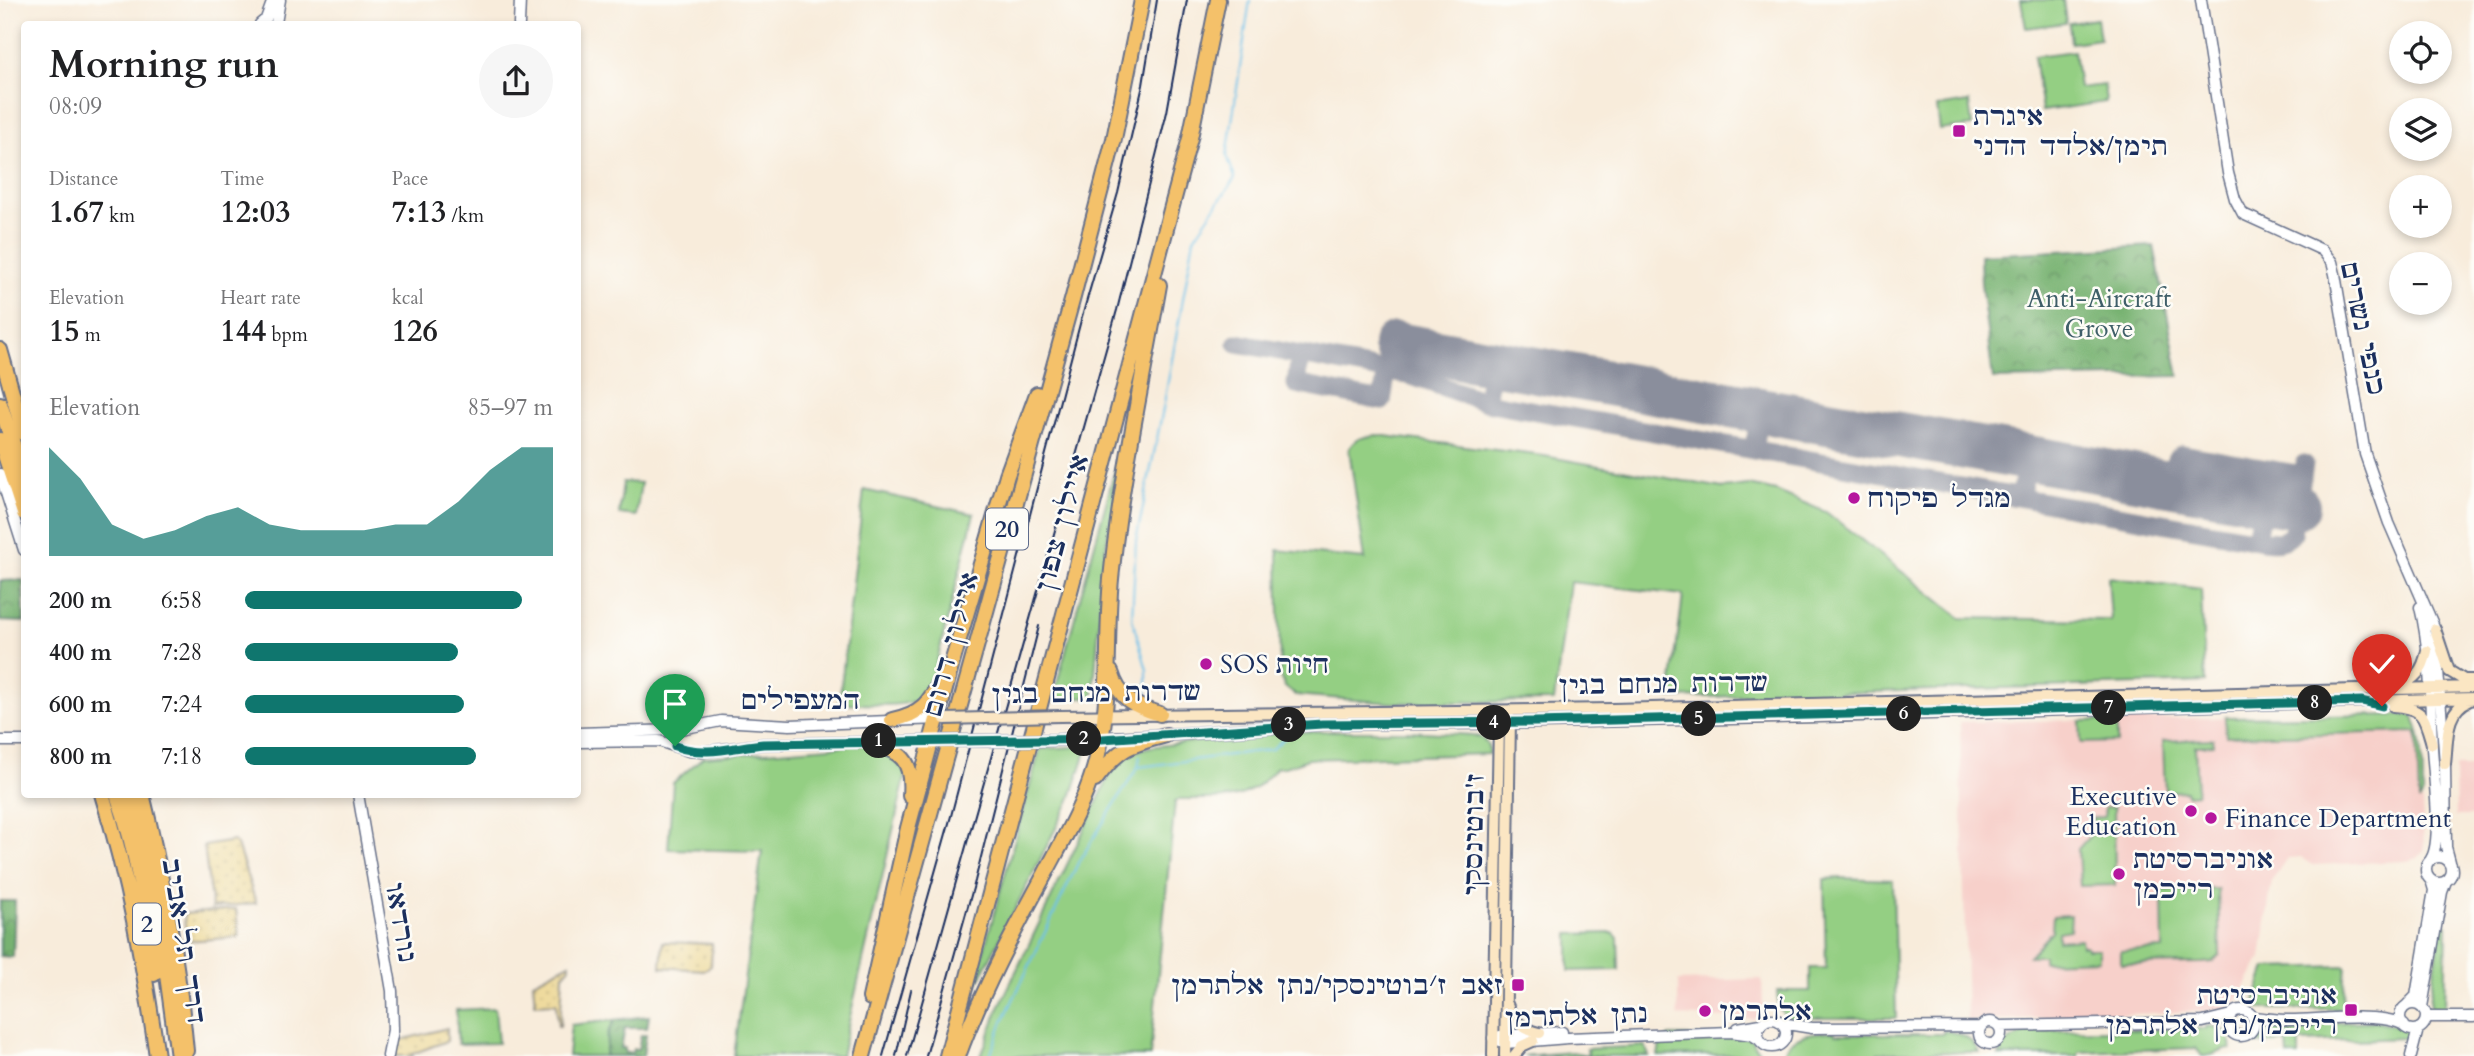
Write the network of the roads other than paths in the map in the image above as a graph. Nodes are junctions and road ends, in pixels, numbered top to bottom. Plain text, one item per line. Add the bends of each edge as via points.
1 (273, 0) edge
2 (280, 0) edge
3 (520, 0) edge
4 (1142, 0) edge
5 (1218, 0) edge
6 (2201, 0) edge
7 (269, 21) edge
8 (270, 21) edge
9 (519, 21) edge
10 (1176, 190) junction
11 (1073, 297) junction
12 (0, 350) edge
13 (0, 404) edge
14 (21, 424) edge
15 (0, 440) edge
16 (21, 468) edge
17 (0, 474) edge
18 (21, 504) edge
19 (21, 540) edge
20 (2415, 585) junction
21 (2435, 629) junction
22 (2427, 651) junction
23 (952, 663) junction
24 (1109, 665) junction
25 (2474, 680) edge
26 (2474, 687) edge
27 (2376, 690) junction
28 (2436, 693) junction
29 (2474, 698) edge
30 (2362, 701) junction
31 (1507, 710) junction
32 (1160, 714) junction
33 (1106, 716) junction
34 (942, 719) junction
35 (892, 720) junction
36 (1536, 722) junction
37 (1471, 723) junction
38 (1505, 723) junction
39 (581, 733) edge
40 (1166, 735) junction
41 (1102, 739) junction
42 (0, 741) edge
43 (21, 741) edge
44 (869, 741) junction
45 (936, 741) junction
46 (581, 742) edge
47 (2432, 744) junction
48 (1505, 754) junction
49 (2445, 764) junction
50 (1086, 793) junction
51 (103, 798) edge
52 (118, 798) edge
53 (131, 798) edge
54 (143, 798) edge
55 (359, 798) edge
56 (908, 828) junction
57 (2431, 859) junction
58 (2451, 862) junction
59 (2431, 880) junction
60 (2446, 881) junction
61 (1505, 997) junction
62 (2406, 1006) junction
63 (2424, 1012) junction
64 (2231, 1015) junction
65 (2253, 1017) junction
66 (2474, 1017) edge
67 (2362, 1018) junction
68 (2288, 1020) junction
69 (1782, 1023) junction
70 (2203, 1023) junction
71 (1761, 1024) junction
72 (2404, 1025) junction
73 (1999, 1026) junction
74 (2036, 1026) junction
75 (1812, 1028) junction
76 (2253, 1028) junction
77 (2418, 1029) junction
78 (2230, 1030) junction
79 (1980, 1032) junction
80 (1536, 1037) junction
81 (1493, 1038) junction
82 (1505, 1039) junction
83 (1784, 1039) junction
84 (1760, 1040) junction
85 (1999, 1040) junction
86 (157, 1056) edge
87 (164, 1056) edge
88 (178, 1056) edge
89 (187, 1056) edge
90 (388, 1056) edge
91 (857, 1056) edge
92 (863, 1056) edge
93 (947, 1056) edge
94 (958, 1056) edge
95 (1493, 1056) edge
96 (1505, 1056) edge
97 (1514, 1056) edge
98 (2411, 1056) edge

1 - 7 street
2 - 8 street
3 - 9 street
4 - 11 highway, איילון דרום / 20 via 1114,139
5 - 10 highway, איילון צפון
6 - 20 street, כנפי נשרים via 2235,199 2243,214 2322,250 2332,262 2365,454
10 - 24 highway via 1111,580
10 - 93 highway, איילון צפון
11 - 23 highway via 1007,475
11 - 92 highway, איילון דרום / 20
12 - 14 highway
13 - 16 highway
15 - 18 highway
17 - 19 street
20 - 21 street, כנפי נשרים
20 - 22 street, כנפי נשרים
21 - 25 main road via 2449,671
21 - 28 street, כנפי נשרים
22 - 27 main road via 2416,676
22 - 28 street, כנפי נשרים
23 - 34 highway
23 - 35 highway via 925,706
24 - 32 highway via 1122,696 1134,706
24 - 33 highway
26 - 28 main road
27 - 28 main road, שדרות מנחם בגין
27 - 31 main road, שדרות מנחם בגין
28 - 29 main road
28 - 30 main road, שדרות מנחם בגין
28 - 47 street, כנפי נשרים
28 - 49 street, כנפי נשרים
29 - 49 main road via 2452,715
30 - 36 main road, שדרות מנחם בגין
30 - 47 main road via 2417,710
31 - 32 main road, שדרות מנחם בגין
31 - 38 main road
32 - 33 main road, שדרות מנחם בגין
33 - 34 main road, שדרות מנחם בגין, bridge
33 - 41 highway
34 - 35 street, המעפילים
34 - 45 highway
35 - 39 street, המעפילים via 720,722 676,730
36 - 38 main road, שדרות מנחם בגין
36 - 48 main road via 1519,734
37 - 38 main road, שדרות מנחם בגין
37 - 40 main road, שדרות מנחם בגין via 1296,725
37 - 48 main road via 1491,731
38 - 48 main road, ז'בוטינסקי
40 - 41 main road, שדרות מנחם בגין
40 - 50 highway via 1120,751
41 - 45 main road, שדרות מנחם בגין, bridge
41 - 50 highway
42 - 43 street
44 - 45 street, המעפילים
44 - 46 street, המעפילים via 763,744 708,751 689,751 659,741
44 - 56 highway via 896,752 909,766
45 - 56 highway
47 - 57 street, כנפי נשרים via 2436,847
48 - 61 main road, ז'בוטינסקי
48 - 81 main road, ז'בוטינסקי
49 - 58 street, כנפי נשרים via 2445,841
50 - 94 highway via 1007,946
51 - 86 highway via 130,897
52 - 87 highway, דרך תל-אביב / 2 via 146,911
53 - 88 highway, דרך תל-אביב / 2 via 158,908
54 - 89 highway via 170,917
55 - 90 street, נורדאו via 392,992
56 - 91 highway
57 - 58 street via 2439,856
57 - 59 street via 2426,871
58 - 60 street via 2453,871
59 - 60 street
59 - 62 street via 2434,890 2416,996
60 - 63 street
61 - 80 main road via 1514,1019
61 - 82 main road, ז'בוטינסקי
62 - 63 street via 2415,1004
62 - 67 street via 2394,1013
62 - 72 street via 2400,1016
63 - 66 street
63 - 77 street via 2424,1024
64 - 65 street via 2242,1010
64 - 70 street
64 - 78 street
65 - 68 street
65 - 76 street
67 - 68 street
67 - 72 street
68 - 76 street
69 - 71 street via 1772,1019
69 - 75 street
69 - 83 street
70 - 74 street
70 - 78 street
71 - 80 street, נתן אלתרמן
71 - 84 street
72 - 77 street
73 - 74 street
73 - 79 street via 1988,1022
73 - 85 street
74 - 85 street
75 - 79 street
75 - 83 street
76 - 78 street via 2241,1036
77 - 98 street
79 - 85 street via 1986,1044
80 - 82 street, נתן אלתרמן
80 - 84 street, נתן אלתרמן via 1731,1032
80 - 97 main road
81 - 82 street, נתן אלתרמן
81 - 95 main road, ז'בוטינסקי
82 - 96 main road, ז'בוטינסקי
83 - 84 street via 1772,1046

